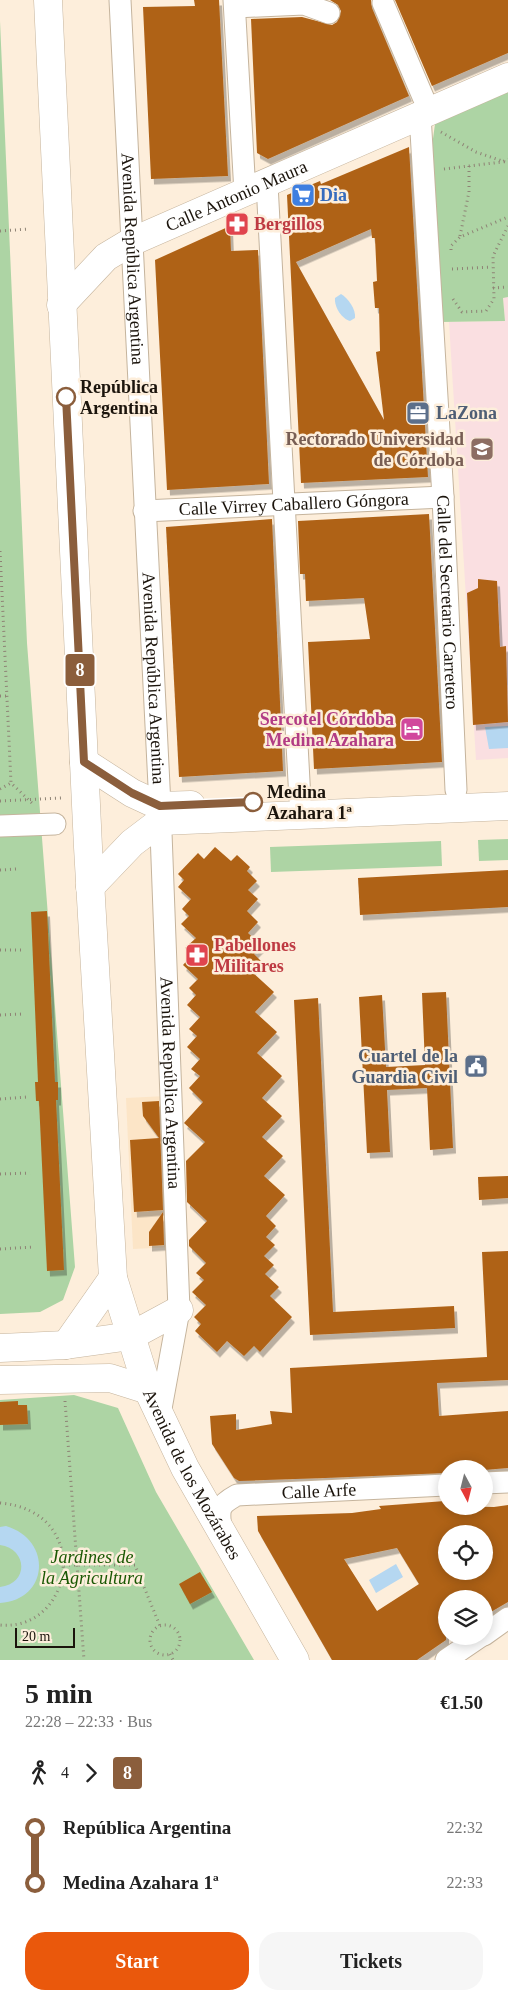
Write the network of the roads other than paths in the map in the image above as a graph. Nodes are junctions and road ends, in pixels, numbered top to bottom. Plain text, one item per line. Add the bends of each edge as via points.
1 (48, 0) edge
2 (120, 0) edge
3 (382, 3) dead end
4 (234, 4) edge
5 (329, 13) dead end
6 (508, 77) edge
7 (425, 113) junction
8 (256, 188) junction
9 (131, 242) junction
10 (61, 305) junction
11 (443, 496) junction
12 (284, 504) junction
13 (144, 510) junction
14 (84, 762) junction
15 (508, 787) edge
16 (456, 790) junction
17 (300, 800) junction
18 (508, 806) edge
19 (161, 813) junction
20 (55, 824) road end
21 (0, 826) edge
22 (90, 887) junction
23 (113, 1278) junction
24 (178, 1310) junction
25 (131, 1336) junction
26 (66, 1345) junction
27 (0, 1348) edge
28 (0, 1380) edge
29 (148, 1390) junction
30 (160, 1414) junction
31 (508, 1482) edge
32 (493, 1483) edge
33 (438, 1485) edge
34 (221, 1531) junction
35 (508, 1618) edge
36 (493, 1628) edge
37 (468, 1645) edge
38 (295, 1660) edge
39 (446, 1660) edge

1 - 10 main road
2 - 9 street, Avenida República Argentina
3 - 7 street
4 - 5 street via 304,4
4 - 8 street
6 - 7 main road, Calle Antonio Maura
7 - 8 main road, Calle Antonio Maura
7 - 11 street, Calle del Secretario Carretero via 424,171
8 - 9 main road, Calle Antonio Maura
8 - 12 street
9 - 10 main road, Calle Antonio Maura via 106,257
9 - 13 street, Avenida República Argentina
10 - 14 main road
11 - 12 street, Calle Virrey Caballero Góngora
11 - 16 street, Calle del Secretario Carretero
12 - 13 street, Calle Virrey Caballero Góngora
12 - 17 street
13 - 19 street, Avenida República Argentina
14 - 19 main road
14 - 22 main road
15 - 16 main road
16 - 17 main road
17 - 19 main road
18 - 19 main road
19 - 22 main road
19 - 24 street, Avenida República Argentina
20 - 21 street
22 - 23 main road
23 - 25 main road, Avenida de los Mozárabes
23 - 26 main road
24 - 25 main road
24 - 30 street, Avenida República Argentina
25 - 26 main road
25 - 29 main road, Avenida de los Mozárabes
26 - 27 main road
28 - 29 main road via 110,1378
29 - 30 main road, Avenida de los Mozárabes
30 - 34 main road, Avenida de los Mozárabes via 185,1468
31 - 32 street
33 - 34 street, Calle Arfe via 237,1496 222,1504 219,1514
34 - 38 main road, Avenida de los Mozárabes
35 - 36 street
37 - 39 street

